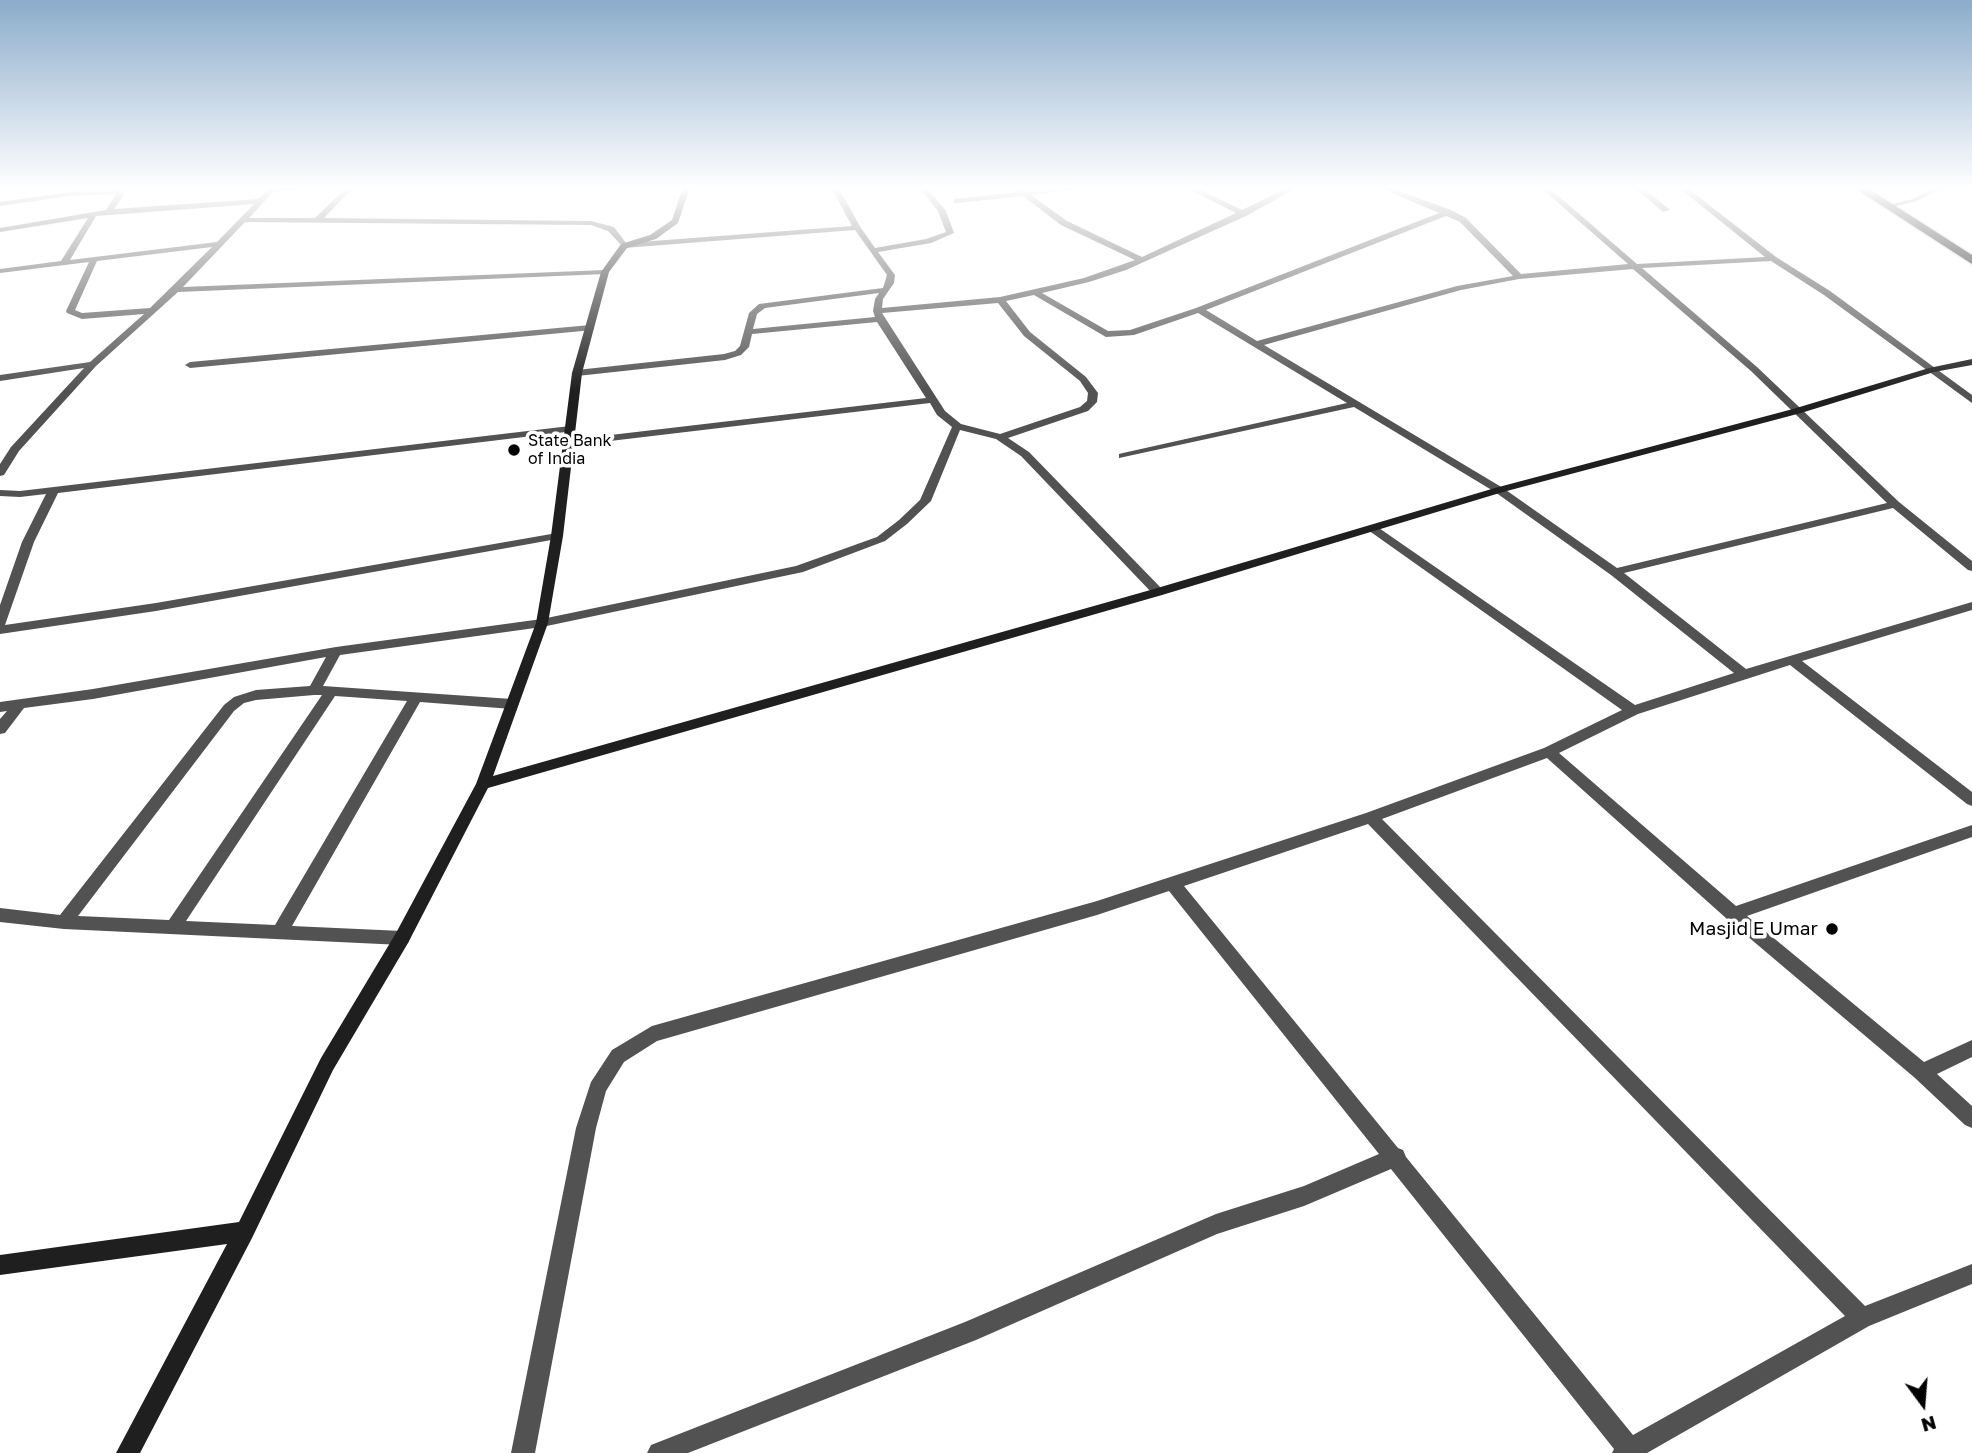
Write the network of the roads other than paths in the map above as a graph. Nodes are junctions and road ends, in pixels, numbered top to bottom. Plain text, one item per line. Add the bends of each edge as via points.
1 (69, 255) edge
2 (135, 255) edge
3 (209, 255) edge
4 (618, 255) edge
5 (878, 255) edge
6 (1131, 255) edge
7 (1153, 255) edge
8 (1339, 255) edge
9 (1499, 255) edge
10 (1623, 255) edge
11 (1768, 255) edge
12 (1773, 259) junction
13 (94, 260) junction
14 (1142, 260) junction
15 (64, 263) junction
16 (1636, 266) junction
17 (0, 271) edge
18 (605, 272) junction
19 (1520, 277) junction
20 (176, 290) junction
21 (884, 290) junction
22 (1035, 292) junction
23 (1000, 300) junction
24 (1199, 310) junction
25 (151, 311) junction
26 (879, 315) junction
27 (590, 328) junction
28 (748, 332) junction
29 (1254, 345) junction
30 (1972, 362) edge
31 (93, 364) junction
32 (190, 365) dead end
33 (1931, 370) junction
34 (577, 373) junction
35 (0, 378) edge
36 (932, 400) junction
37 (1972, 401) edge
38 (1354, 404) junction
39 (1797, 411) junction
40 (957, 426) junction
41 (569, 436) junction
42 (1000, 437) junction
43 (1123, 456) dead end
44 (0, 474) edge
45 (54, 490) junction
46 (1499, 490) junction
47 (0, 493) edge
48 (1895, 504) junction
49 (1372, 528) junction
50 (558, 536) junction
51 (1972, 566) edge
52 (1615, 572) junction
53 (1158, 592) junction
54 (1972, 606) edge
55 (0, 623) edge
56 (542, 623) junction
57 (0, 630) edge
58 (336, 651) junction
59 (1792, 660) junction
60 (1744, 674) junction
61 (314, 690) junction
62 (331, 692) junction
63 (416, 697) junction
64 (20, 704) junction
65 (512, 704) junction
66 (0, 707) edge
67 (1633, 711) junction
68 (0, 729) edge
69 (1549, 752) junction
70 (483, 784) junction
71 (1972, 800) edge
72 (1371, 817) junction
73 (1972, 831) edge
74 (1172, 883) junction
75 (0, 915) edge
76 (1733, 915) junction
77 (64, 922) junction
78 (173, 927) junction
79 (280, 931) junction
80 (402, 937) junction
81 (1972, 1048) edge
82 (1922, 1072) junction
83 (1972, 1119) edge
84 (1396, 1157) junction
85 (245, 1231) junction
86 (0, 1265) edge
87 (1972, 1275) edge
88 (1862, 1318) junction
89 (1627, 1451) edge
90 (128, 1453) edge
91 (523, 1453) edge
92 (659, 1453) edge

1 - 15 street
2 - 13 street
3 - 20 street
4 - 18 street
5 - 21 street via 891,275
6 - 14 street
7 - 14 street
8 - 24 street
9 - 19 street
10 - 16 street
11 - 12 street
12 - 16 street
12 - 33 street
13 - 15 street
13 - 25 street via 70,310 74,314
14 - 22 street
15 - 17 street
16 - 19 street
16 - 39 street
18 - 20 street
18 - 27 street
19 - 29 street via 1460,288
20 - 25 street
21 - 26 street
21 - 28 street via 762,306 753,313
22 - 23 street
22 - 24 street via 1106,334 1118,336
23 - 26 street
23 - 42 street via 1027,334 1083,379 1093,393 1092,402 1084,408
24 - 29 street
25 - 31 street
26 - 28 street
26 - 36 street
27 - 32 street
27 - 34 street
28 - 34 street via 744,347 725,357
29 - 38 street
30 - 33 street
31 - 35 street
31 - 44 street via 15,449
33 - 37 street
33 - 39 street
34 - 41 street
36 - 40 street
36 - 41 street
38 - 43 street
38 - 46 street
39 - 46 street
39 - 48 street
40 - 42 street
40 - 56 street via 925,501 881,539 799,569
41 - 45 street
41 - 50 street
42 - 53 street via 1025,454
45 - 47 street
45 - 55 street via 28,542
46 - 49 street
46 - 52 street
48 - 51 street
48 - 52 street
49 - 53 street
49 - 67 street
50 - 56 street
50 - 57 street
52 - 60 street
53 - 70 street
54 - 59 street
56 - 58 street
56 - 65 street
58 - 61 street
58 - 64 street
59 - 60 street
59 - 71 street
60 - 67 street
61 - 62 street
61 - 77 street via 256,695 229,708
62 - 63 street
62 - 78 street
63 - 65 street
63 - 79 street
64 - 66 street
64 - 68 street
65 - 70 street
67 - 69 street
69 - 72 street
69 - 76 street
70 - 80 street
72 - 74 street
72 - 88 street
73 - 76 street
74 - 84 street
74 - 91 street via 652,1034 618,1056 598,1088 586,1128
75 - 77 street
76 - 82 street
77 - 78 street
78 - 79 street
79 - 80 street
80 - 85 street via 327,1064
81 - 82 street
82 - 83 street
84 - 89 street
84 - 92 street via 1304,1196 1216,1224 968,1332
85 - 86 street
85 - 90 street
87 - 88 street
88 - 89 street

